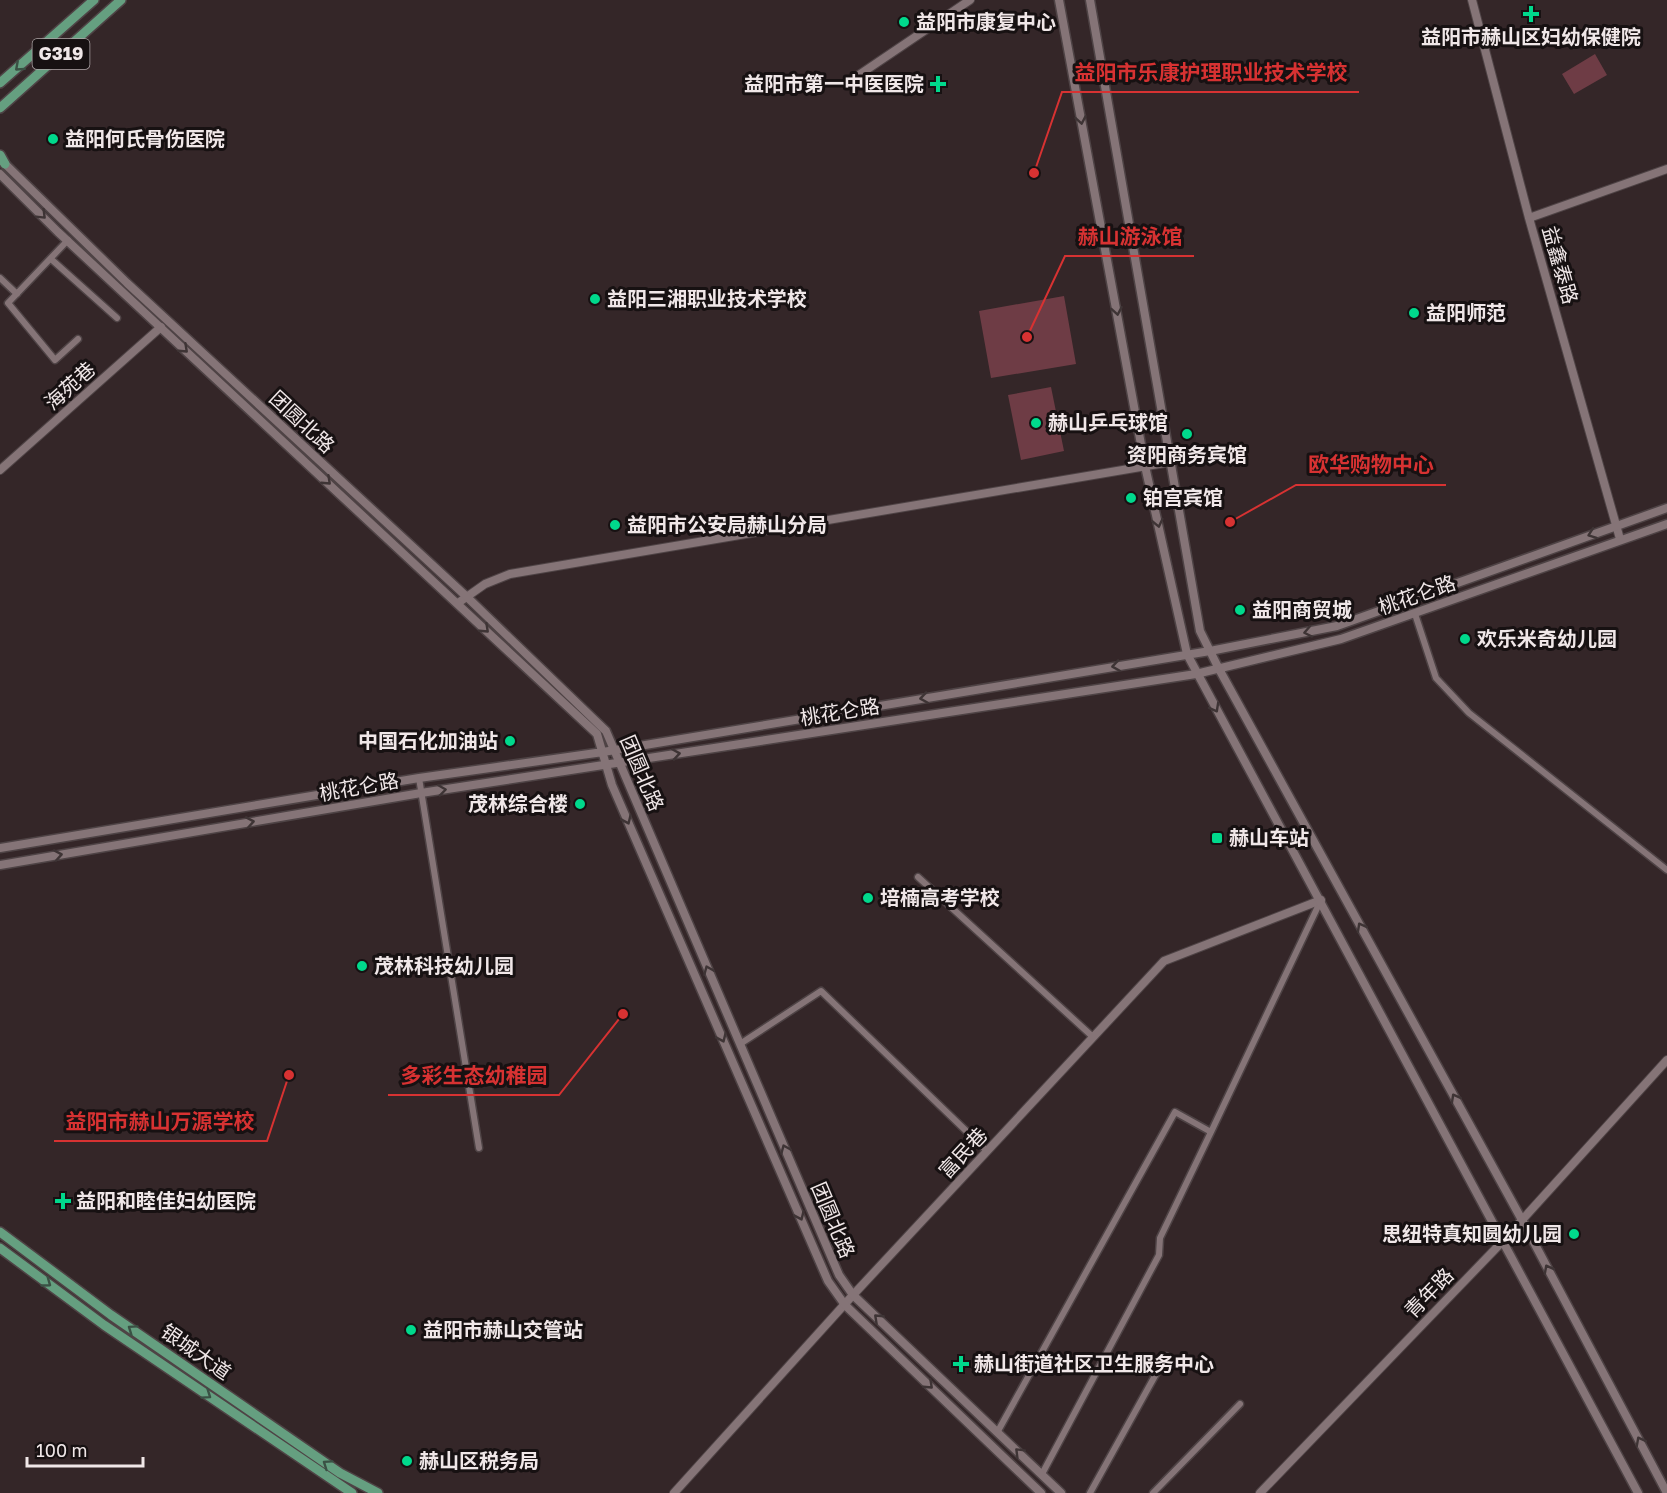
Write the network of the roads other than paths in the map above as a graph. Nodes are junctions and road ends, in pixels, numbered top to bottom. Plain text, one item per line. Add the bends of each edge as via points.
1 (94, 0) edge
2 (121, 0) edge
3 (970, 0) edge
4 (1059, 0) edge
5 (1090, 0) edge
6 (1466, 0) edge
7 (1472, 3) edge
8 (1, 82) edge
9 (847, 83) dead end
10 (1, 109) edge
11 (2, 159) edge
12 (1667, 170) edge
13 (0, 174) edge
14 (1529, 218) junction
15 (68, 240) junction
16 (51, 259) junction
17 (0, 278) edge
18 (17, 294) junction
19 (117, 318) dead end
20 (161, 327) junction
21 (78, 339) dead end
22 (1170, 462) junction
23 (1145, 466) junction
24 (0, 470) edge
25 (1667, 508) edge
26 (1667, 524) edge
27 (1616, 525) junction
28 (1620, 539) junction
29 (467, 597) junction
30 (458, 603) junction
31 (1415, 614) junction
32 (1210, 651) junction
33 (1187, 654) junction
34 (1219, 669) junction
35 (1196, 674) junction
36 (615, 750) junction
37 (603, 752) junction
38 (619, 763) junction
39 (605, 766) junction
40 (418, 778) junction
41 (421, 793) junction
42 (0, 848) edge
43 (0, 865) edge
44 (1667, 870) edge
45 (918, 877) dead end
46 (1321, 900) junction
47 (1093, 1037) junction
48 (740, 1044) junction
49 (1667, 1060) edge
50 (1211, 1132) junction
51 (479, 1148) dead end
52 (987, 1151) junction
53 (1522, 1220) junction
54 (0, 1232) edge
55 (1503, 1240) junction
56 (0, 1248) edge
57 (854, 1295) junction
58 (845, 1305) junction
59 (1166, 1356) dead end
60 (1240, 1404) dead end
61 (998, 1431) junction
62 (1042, 1474) junction
63 (352, 1493) edge
64 (378, 1493) edge
65 (674, 1493) edge
66 (1041, 1493) edge
67 (1061, 1493) edge
68 (1090, 1493) edge
69 (1153, 1493) edge
70 (1260, 1493) edge
71 (1638, 1493) edge
72 (1667, 1493) edge

1 -> 8 main road, G319
2 - 10 main road, G319
3 - 9 street
4 -> 23 main road
5 - 22 main road
6 - 7 street
7 - 14 street, 益鑫泰路
11 - 29 main road, 团圆北路 via 127,283
12 - 14 street
13 -> 15 main road, 团圆北路
14 - 27 street, 益鑫泰路
15 - 16 street
15 - 20 main road, 团圆北路
16 - 18 street
16 - 19 street
17 - 18 street
18 - 21 street via 8,303 55,360
20 - 24 street, 海苑巷
20 -> 30 main road, 团圆北路
22 - 23 street
22 - 32 main road via 1200,631
23 - 29 street via 510,574
23 -> 33 main road
25 - 27 main road, 桃花仑路
26 - 28 main road, 桃花仑路
27 - 28 street, 益鑫泰路
27 -> 32 main road, 桃花仑路 via 1337,626
28 - 31 main road, 桃花仑路
29 - 30 street
29 - 36 main road, 团圆北路 via 606,731
30 -> 37 main road, 团圆北路 via 597,734
31 - 34 main road, 桃花仑路 via 1341,639
31 - 44 street via 1436,678 1468,713
32 - 33 main road, 桃花仑路
32 - 34 main road
33 - 35 main road
33 -> 36 main road, 桃花仑路
34 - 35 main road, 桃花仑路
53 -> 34 main road
38 -> 35 main road, 桃花仑路
35 -> 46 main road
36 - 37 main road, 桃花仑路
36 - 38 main road, 团圆北路
37 - 39 main road, 团圆北路
37 - 40 main road, 桃花仑路
38 - 39 main road, 桃花仑路
48 -> 38 main road, 团圆北路
41 -> 39 main road, 桃花仑路
39 -> 58 main road, 团圆北路 via 828,1281
40 - 41 street
40 - 42 main road, 桃花仑路
43 -> 41 main road, 桃花仑路
41 - 51 street
45 - 47 street
46 - 47 street, 富民巷 via 1164,962
46 - 50 street
46 - 55 main road
47 - 52 street, 富民巷
48 - 52 street via 821,991
57 -> 48 main road, 团圆北路 via 839,1275
49 - 53 street, 青年路
50 - 61 street via 1175,1112
50 - 62 street via 1160,1239 1159,1255
52 - 57 street, 富民巷
53 - 55 street, 青年路
72 -> 53 main road
64 -> 54 main road, 银城大道 via 340,1473 120,1321
55 - 70 street, 青年路
55 - 71 main road
56 -> 63 main road, 银城大道
57 - 58 street, 富民巷
61 -> 57 main road, 团圆北路
58 - 65 street, 富民巷
58 -> 66 main road, 团圆北路
59 - 68 street
60 - 69 street
62 -> 61 main road, 团圆北路
62 - 67 main road, 团圆北路

